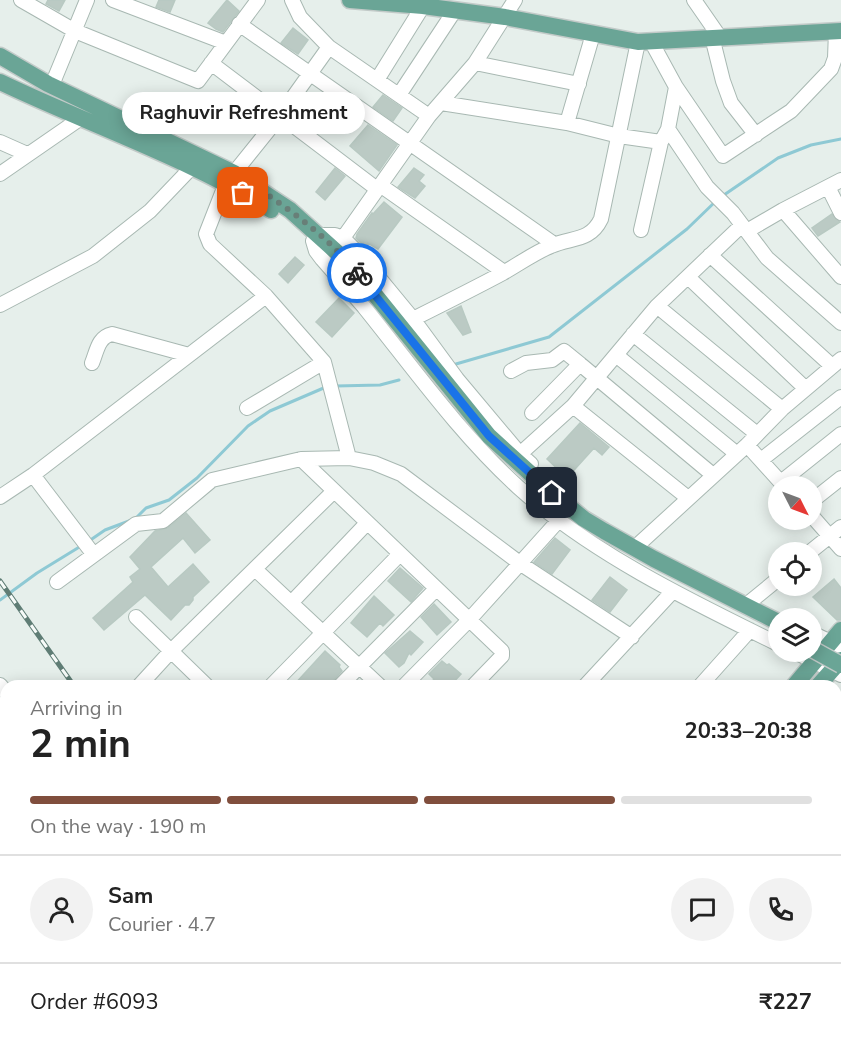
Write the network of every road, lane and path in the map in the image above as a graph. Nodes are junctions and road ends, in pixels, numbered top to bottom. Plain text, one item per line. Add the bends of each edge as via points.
1 (21, 0) edge
2 (87, 0) edge
3 (113, 0) edge
4 (258, 0) edge
5 (292, 0) edge
6 (350, 0) edge
7 (515, 0) edge
8 (694, 0) edge
9 (429, 4) edge
10 (455, 10) junction
11 (505, 17) junction
12 (240, 24) junction
13 (75, 31) junction
14 (838, 31) edge
15 (592, 34) junction
16 (716, 36) junction
17 (645, 42) junction
18 (226, 43) junction
19 (329, 47) junction
20 (0, 56) edge
21 (211, 63) junction
22 (475, 63) junction
23 (311, 72) junction
24 (5, 75) edge
25 (377, 80) junction
26 (579, 84) junction
27 (676, 87) junction
28 (45, 89) junction
29 (399, 95) junction
30 (441, 103) junction
31 (429, 116) junction
32 (279, 117) junction
33 (81, 118) junction
34 (567, 123) junction
35 (668, 129) junction
36 (756, 135) junction
37 (619, 136) junction
38 (0, 142) edge
39 (661, 142) junction
40 (410, 143) junction
41 (27, 154) junction
42 (193, 166) junction
43 (0, 174) edge
44 (230, 178) junction
45 (841, 180) edge
46 (828, 186) junction
47 (379, 187) junction
48 (783, 210) junction
49 (841, 213) edge
50 (745, 228) junction
51 (641, 230) dead end
52 (316, 238) junction
53 (343, 238) junction
54 (554, 244) junction
55 (710, 255) junction
56 (347, 268) junction
57 (504, 272) junction
58 (688, 277) junction
59 (841, 277) edge
60 (266, 296) junction
61 (0, 305) edge
62 (657, 306) junction
63 (412, 320) junction
64 (841, 323) edge
65 (633, 334) junction
66 (189, 355) junction
67 (616, 355) junction
68 (92, 363) dead end
69 (836, 363) edge
70 (325, 364) junction
71 (580, 364) junction
72 (511, 371) dead end
73 (597, 378) junction
74 (805, 388) junction
75 (841, 397) edge
76 (573, 406) junction
77 (247, 408) dead end
78 (782, 409) junction
79 (532, 414) dead end
80 (757, 434) junction
81 (841, 434) edge
82 (742, 450) junction
83 (520, 454) junction
84 (349, 458) junction
85 (301, 459) junction
86 (761, 460) junction
87 (33, 475) junction
88 (713, 475) junction
89 (775, 476) edge
90 (791, 476) edge
91 (841, 478) edge
92 (334, 491) junction
93 (822, 493) edge
94 (0, 497) edge
95 (688, 498) junction
96 (559, 520) junction
97 (367, 523) junction
98 (841, 527) edge
99 (822, 528) edge
100 (829, 536) junction
101 (822, 542) edge
102 (640, 543) junction
103 (841, 549) edge
104 (93, 554) junction
105 (400, 554) junction
106 (521, 564) junction
107 (256, 570) junction
108 (57, 582) dead end
109 (768, 587) edge
110 (436, 589) junction
111 (674, 591) junction
112 (292, 602) junction
113 (750, 602) junction
114 (768, 611) edge
115 (136, 617) dead end
116 (768, 617) edge
117 (469, 620) junction
118 (768, 627) edge
119 (750, 630) junction
120 (324, 633) junction
121 (632, 637) junction
122 (822, 637) edge
123 (768, 639) edge
124 (822, 641) edge
125 (838, 643) edge
126 (171, 651) junction
127 (822, 651) edge
128 (822, 660) edge
129 (809, 662) edge
130 (359, 666) junction
131 (839, 668) edge
132 (145, 680) edge
133 (201, 680) edge
134 (277, 680) edge
135 (346, 680) edge
136 (374, 680) edge
137 (410, 680) edge
138 (478, 680) edge
139 (591, 680) edge
140 (705, 680) edge
141 (798, 680) edge
142 (825, 680) edge

1 - 13 street
2 - 13 street
3 - 18 street
4 - 12 street
5 - 19 street via 300,17
6 - 9 main road
7 - 11 street
8 - 16 street
9 - 10 main road
9 - 25 street
10 - 11 main road
10 - 29 street
11 - 15 main road
11 - 22 street
12 - 18 street
12 - 23 street
13 - 21 street via 198,81
13 - 28 street
14 - 16 main road
14 - 36 street via 831,69 791,111
15 - 17 main road
15 - 26 street
16 - 17 main road
16 - 36 street via 723,81 731,103
17 - 27 street
17 - 37 street
18 - 21 street
19 - 23 street
19 - 25 street
20 - 28 main road
21 - 32 street
22 - 26 street
22 - 30 street
23 - 32 street
23 - 40 street
24 - 28 main road
25 - 29 street
26 - 34 street
27 - 35 street
27 - 36 street via 723,156
28 - 33 main road
28 - 44 main road
29 - 31 street
30 - 31 street
30 - 34 street
31 - 40 street
32 - 44 street
32 - 47 street
33 - 41 street
33 - 42 main road
34 - 37 street
35 - 39 street
35 - 50 street via 707,186
37 - 39 street
37 - 54 street via 596,229
38 - 41 street
39 - 51 street
40 - 47 street
40 - 54 street
41 - 43 street
42 - 44 main road
42 - 61 street via 150,211 93,256
44 - 52 main road
44 - 60 street via 206,234 210,244
45 - 46 street
46 - 48 street
46 - 49 street
47 - 53 street
47 - 57 street
48 - 50 street
48 - 59 street
50 - 55 street
50 - 64 street via 767,258
52 - 53 street
52 - 56 main road
52 - 96 street via 316,251 434,399 483,454
53 - 63 street
54 - 57 street
55 - 58 street
55 - 69 street
56 - 116 main road via 489,436 552,493 614,537
56 - 118 main road via 460,416 528,486 600,539
57 - 63 street
58 - 62 street
58 - 74 street
60 - 66 street
60 - 70 street
62 - 65 street
62 - 78 street
63 - 83 street
65 - 67 street
65 - 80 street
66 - 68 street via 112,334 100,341
66 - 87 street
67 - 73 street
67 - 82 street
69 - 74 street
70 - 77 street
70 - 84 street
71 - 72 street via 564,351 552,360 526,363
71 - 73 street
71 - 79 street
73 - 76 street
73 - 88 street
74 - 78 street
75 - 86 street
76 - 83 street
76 - 95 street
78 - 80 street
80 - 82 street
81 - 90 street
82 - 86 street
82 - 88 street
83 - 102 street via 588,512
84 - 85 street
84 - 106 street via 401,474
85 - 92 street
85 - 104 street via 212,480 161,523 136,524
86 - 89 street
87 - 94 street
87 - 104 street
88 - 95 street
91 - 93 street
92 - 97 street
92 - 107 street
95 - 102 street
96 - 106 street
96 - 111 street via 583,539
97 - 105 street
97 - 112 street
98 - 100 street
99 - 100 street
100 - 101 street
100 - 103 street
102 - 113 street
104 - 108 street
105 - 110 street
105 - 120 street
106 - 117 street
106 - 121 street
107 - 112 street
107 - 126 street
109 - 113 street
110 - 117 street
110 - 130 street
111 - 119 street
111 - 121 street
112 - 120 street
113 - 114 street
115 - 126 street
117 - 137 street
117 - 138 street via 503,653
119 - 123 street
119 - 140 street
120 - 130 street
120 - 134 street
121 - 139 street
122 - 125 street
124 - 125 main road
125 - 127 main road
126 - 132 street
126 - 133 street
128 - 131 main road, bridge
129 - 141 main road
130 - 135 street
130 - 136 street
131 - 142 main road

